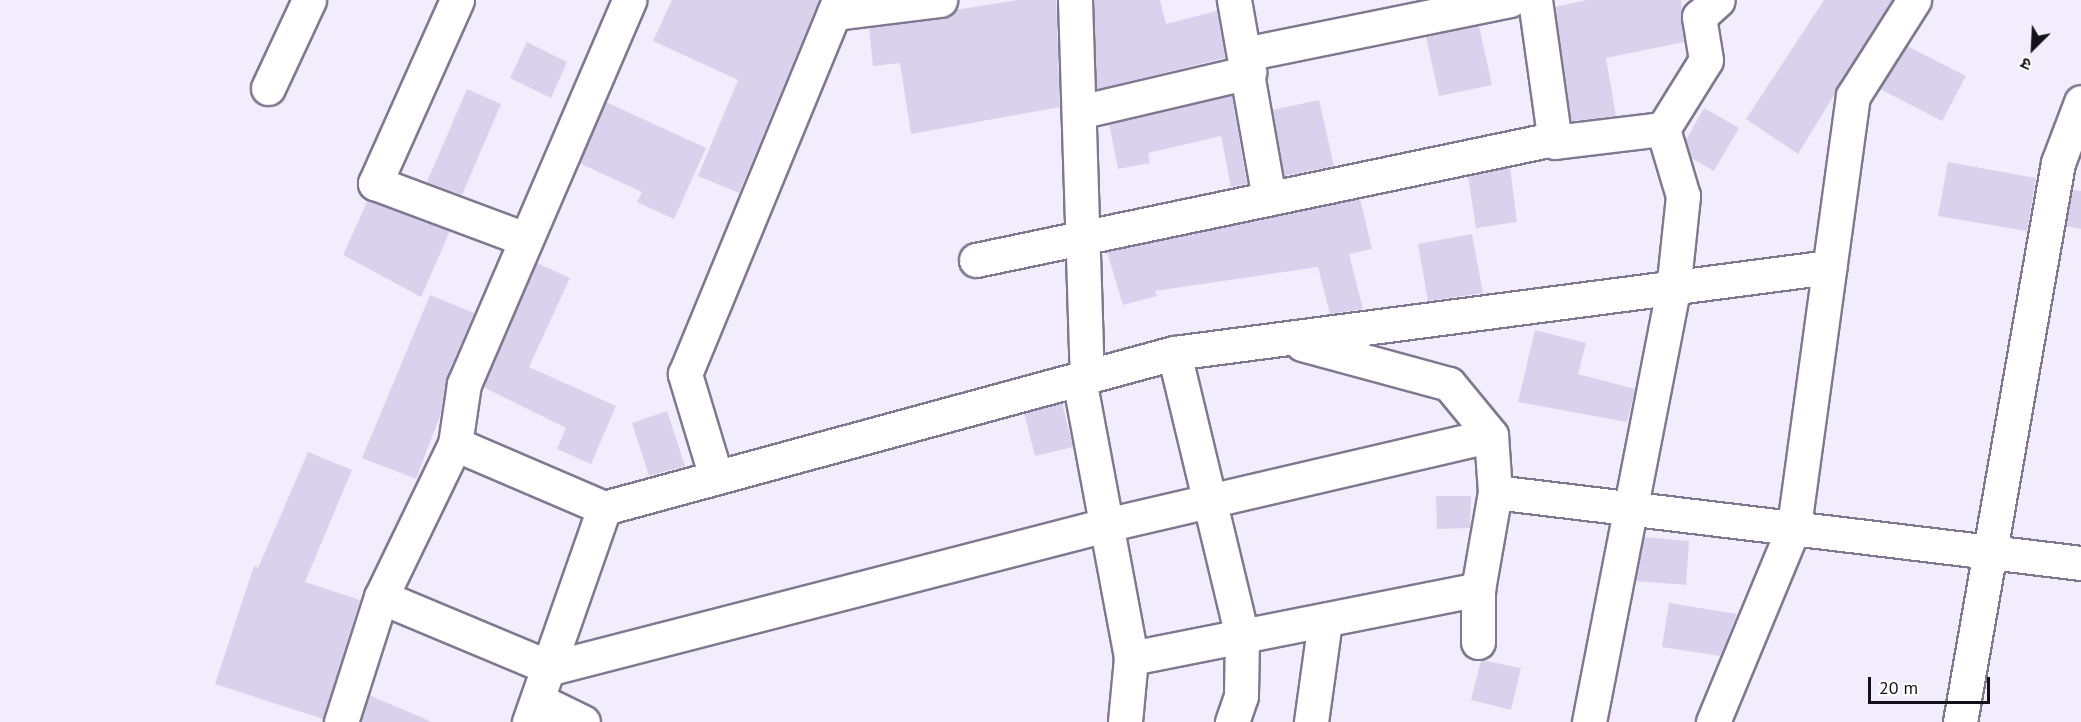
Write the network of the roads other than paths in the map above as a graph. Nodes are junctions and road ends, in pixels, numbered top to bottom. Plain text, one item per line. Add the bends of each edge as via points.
1 (309, 0) edge
2 (457, 0) edge
3 (629, 0) edge
4 (940, 0) edge
5 (1075, 0) edge
6 (1234, 0) edge
7 (1509, 0) edge
8 (1535, 0) edge
9 (1914, 0) edge
10 (836, 6) edge
11 (1704, 6) edge
12 (1386, 13) edge
13 (1247, 63) junction
14 (268, 88) dead end
15 (2081, 102) edge
16 (1079, 112) junction
17 (1663, 129) junction
18 (1553, 139) junction
19 (1269, 198) junction
20 (1084, 238) junction
21 (525, 239) junction
22 (976, 260) dead end
23 (1829, 267) junction
24 (1673, 291) junction
25 (1286, 339) junction
26 (1174, 353) junction
27 (1083, 378) junction
28 (1491, 435) junction
29 (454, 444) junction
30 (716, 477) junction
31 (1495, 492) junction
32 (1212, 503) junction
33 (604, 508) junction
34 (1634, 509) junction
35 (1110, 524) junction
36 (1794, 526) junction
37 (1992, 550) junction
38 (2081, 563) edge
39 (1478, 590) junction
40 (381, 597) junction
41 (1325, 621) junction
42 (1242, 637) junction
43 (1478, 642) dead end
44 (1131, 658) junction
45 (551, 668) junction
46 (533, 711) edge
47 (341, 722) edge
48 (583, 722) edge
49 (1125, 722) edge
50 (1232, 722) edge
51 (1311, 722) edge
52 (1589, 722) edge
53 (1713, 722) edge
54 (1960, 722) edge

1 - 14 street
2 - 21 street via 375,183
3 - 21 street
4 - 10 street
5 - 16 street
6 - 13 street
7 - 12 street
8 - 18 street
9 - 23 street via 1853,96
10 - 30 street via 685,374
11 - 17 street via 1706,60
12 - 13 street
13 - 16 street
13 - 19 street
15 - 37 street via 2058,163
16 - 20 street
17 - 18 street via 1560,143
17 - 24 street via 1683,196
18 - 19 street
19 - 20 street
20 - 22 street
20 - 27 street
21 - 29 street via 464,384
23 - 24 street
23 - 36 street
24 - 25 street
24 - 34 street
25 - 26 street
25 - 28 street via 1449,384
26 - 27 street
26 - 32 street
27 - 30 street
27 - 35 street
28 - 31 street
28 - 32 street
29 - 33 street
29 - 40 street
30 - 33 street
31 - 34 street
31 - 39 street
32 - 35 street
32 - 42 street
33 - 45 street
34 - 36 street
34 - 52 street
35 - 44 street
35 - 45 street
36 - 37 street
36 - 53 street
37 - 38 street
37 - 54 street
39 - 41 street
39 - 43 street
40 - 45 street
40 - 47 street
41 - 42 street
41 - 51 street
42 - 44 street
42 - 50 street via 1242,696
44 - 49 street
45 - 46 street
46 - 48 street

